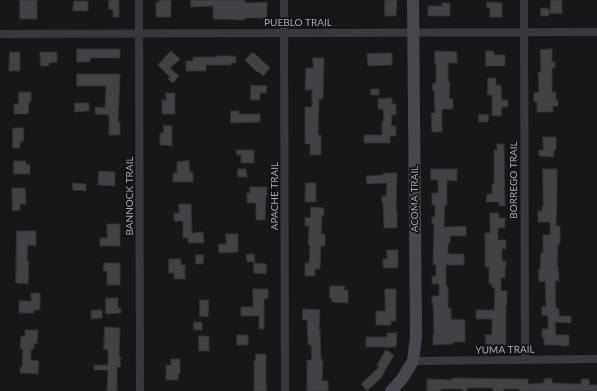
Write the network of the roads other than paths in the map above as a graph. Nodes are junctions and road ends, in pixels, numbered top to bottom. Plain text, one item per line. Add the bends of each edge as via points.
1 (139, 0) edge
2 (284, 0) edge
3 (413, 0) edge
4 (524, 0) edge
5 (413, 32) junction
6 (524, 32) junction
7 (597, 32) edge
8 (139, 33) junction
9 (284, 33) junction
10 (0, 34) edge
11 (597, 359) edge
12 (525, 360) junction
13 (413, 361) junction
14 (140, 391) edge
15 (285, 391) edge
16 (391, 391) edge

1 - 8 street, BANNOCK TRAIL
2 - 9 street, APACHE TRAIL
3 - 5 street, ACOMA TRAIL
4 - 6 street, BORREGO TRAIL
5 - 6 street, PUEBLO TRAIL
5 - 9 street, PUEBLO TRAIL
5 - 13 street, ACOMA TRAIL via 416,337
6 - 7 street, PUEBLO TRAIL
6 - 12 street, BORREGO TRAIL
8 - 9 street, PUEBLO TRAIL
8 - 10 street, PUEBLO TRAIL
8 - 14 street, BANNOCK TRAIL
9 - 15 street, APACHE TRAIL
11 - 12 street, YUMA TRAIL
12 - 13 street, YUMA TRAIL
13 - 16 street, ACOMA TRAIL

